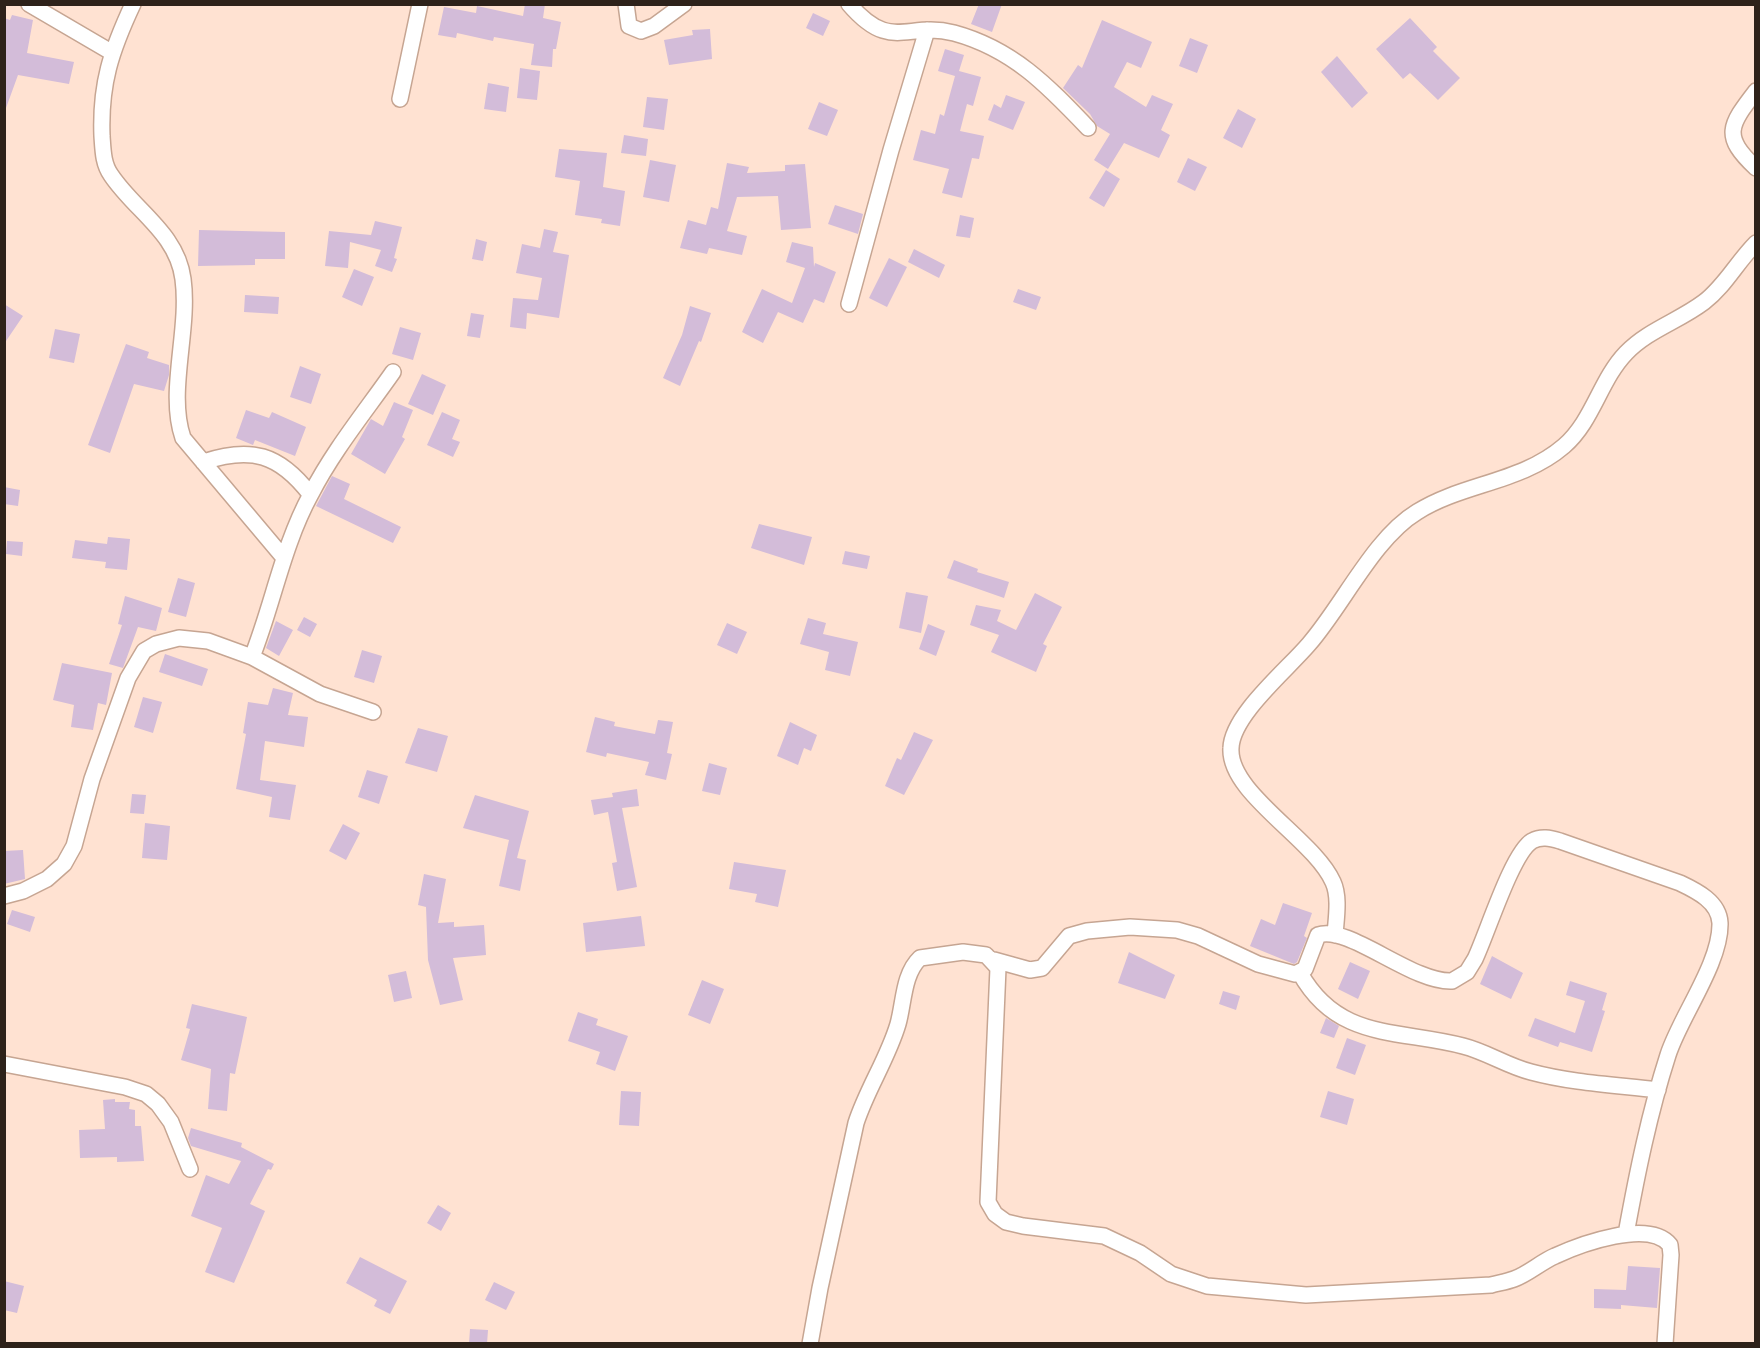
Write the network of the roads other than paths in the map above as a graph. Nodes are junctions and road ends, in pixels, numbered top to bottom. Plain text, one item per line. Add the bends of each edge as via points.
1 (29, 4) edge
2 (133, 4) edge
3 (420, 4) edge
4 (626, 4) edge
5 (684, 4) edge
6 (849, 4) edge
7 (927, 30) junction
8 (111, 52) junction
9 (1755, 91) edge
10 (400, 99) dead end
11 (1088, 128) dead end
12 (1755, 168) edge
13 (1755, 243) edge
14 (849, 304) dead end
15 (393, 372) dead end
16 (203, 462) junction
17 (310, 494) junction
18 (284, 558) junction
19 (252, 657) junction
20 (373, 712) dead end
21 (4, 896) edge
22 (1335, 935) junction
23 (994, 960) junction
24 (1300, 973) junction
25 (4, 1064) edge
26 (1658, 1090) junction
27 (190, 1169) dead end
28 (1626, 1234) junction
29 (810, 1344) edge
30 (1665, 1344) edge

1 - 8 street
2 - 8 street
3 - 10 street
4 - 5 street via 629,26 641,31
6 - 7 street via 884,32
7 - 11 street via 954,33 1015,60 1040,78
7 - 14 street
8 - 16 street via 101,118 104,157 111,175 154,221 181,267 185,321 178,424 183,438
9 - 12 street via 1738,115 1733,132 1737,149
13 - 22 street via 1715,293 1627,352 1603,384 1578,432 1563,447 1510,477 1430,504 1392,530 1311,643 1241,718 1231,744 1230,756 1236,771 1247,788 1319,859 1334,884
15 - 17 street
16 - 17 street via 232,453 261,455 284,467
16 - 18 street
17 - 18 street
18 - 19 street
19 - 20 street via 320,694
19 - 21 street via 208,641 179,638 144,651 128,678 92,779 74,846 64,864 47,879
22 - 24 street via 1318,935
22 - 26 street via 1425,976 1444,981 1457,979 1475,959 1517,860 1530,842 1547,838 1647,870 1697,891 1718,914 1719,935 1677,1031
23 - 24 street via 1030,970 1042,968 1069,936 1107,928 1139,927 1198,936 1258,964
23 - 28 street via 998,979 988,1202 1006,1222 1104,1236 1171,1274 1207,1286 1306,1295 1491,1285 1514,1279 1554,1256
23 - 29 street via 978,953 930,956 920,958 911,971 897,1028 856,1123
24 - 26 street via 1328,1008 1370,1031 1461,1045 1554,1077
25 - 27 street via 146,1094 171,1122
26 - 28 street
28 - 30 street via 1656,1234 1670,1245

